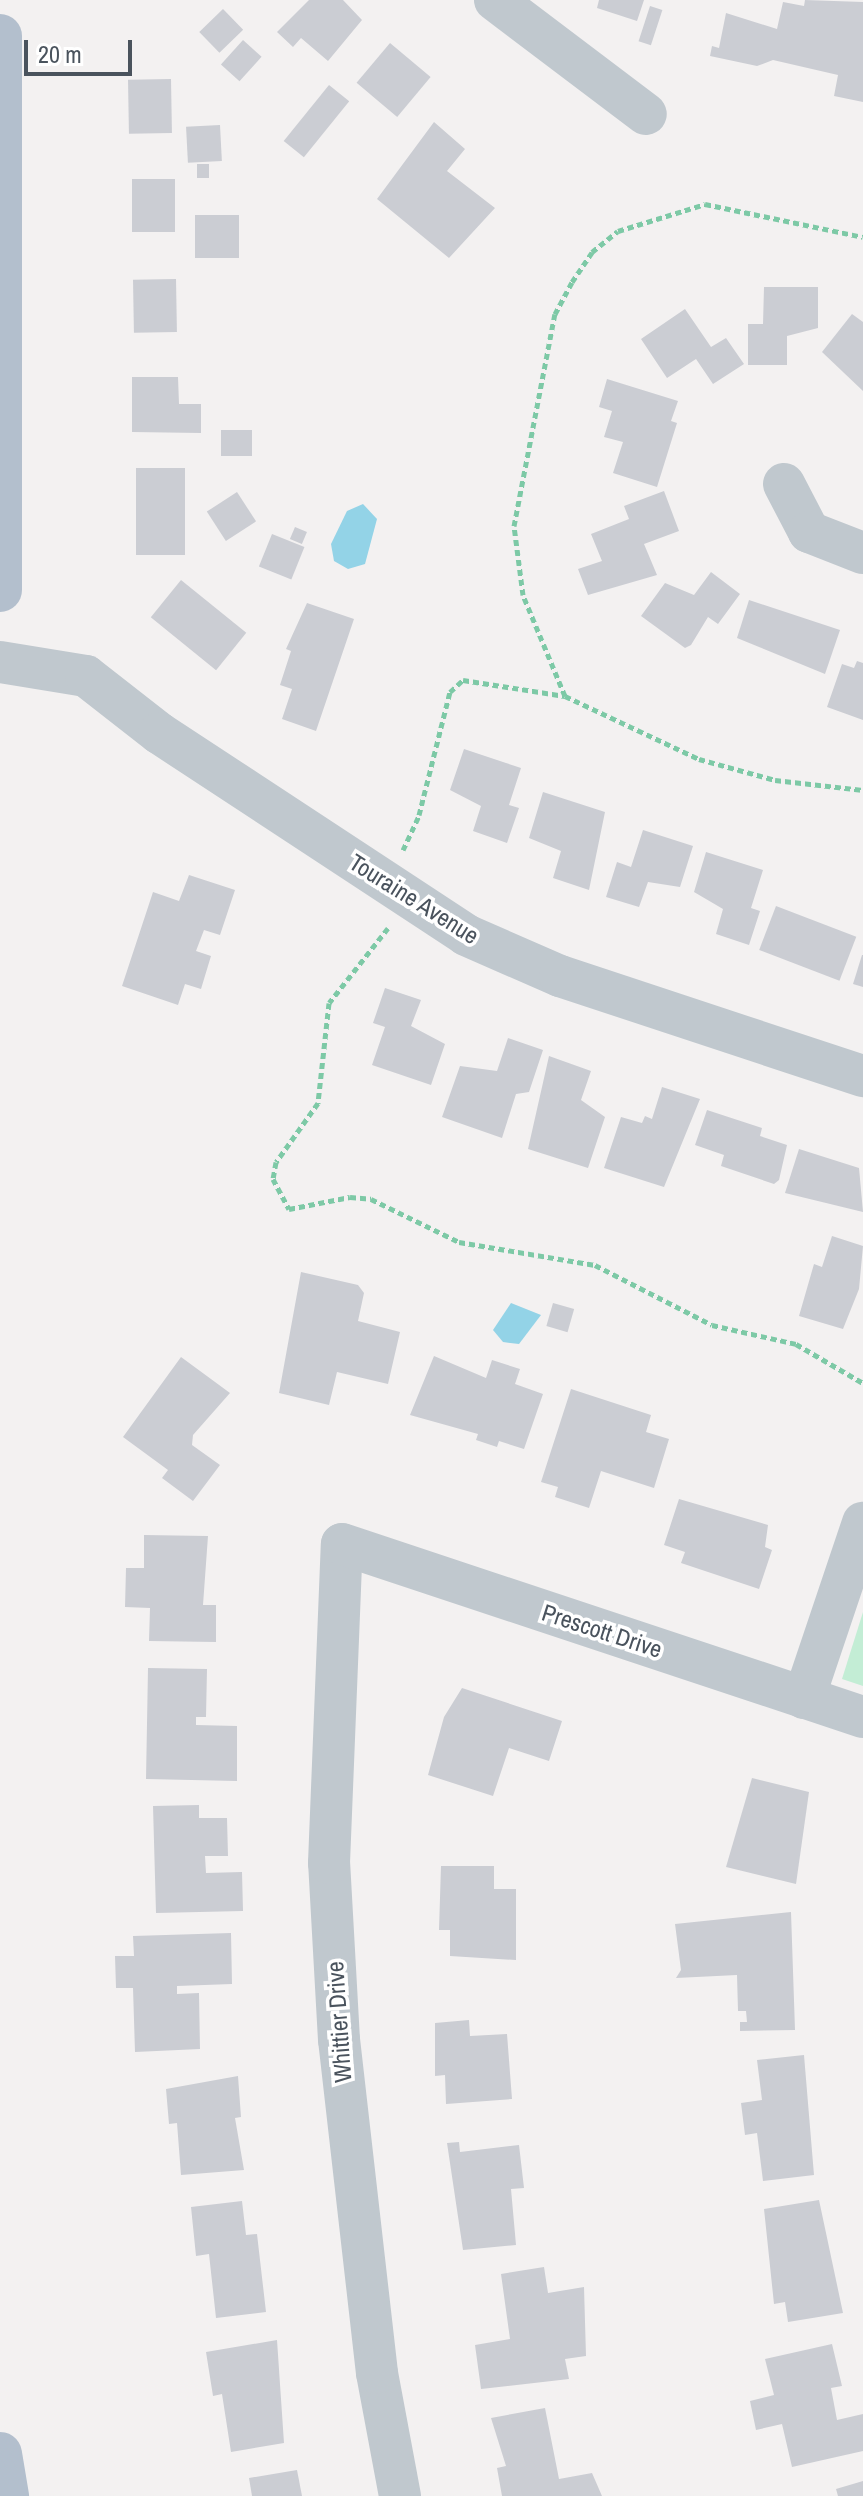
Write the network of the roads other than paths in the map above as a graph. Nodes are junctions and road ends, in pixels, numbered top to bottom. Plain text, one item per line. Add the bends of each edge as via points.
1 (495, 0) edge
2 (0, 36) edge
3 (646, 114) dead end
4 (784, 484) dead end
5 (0, 521) edge
6 (863, 553) edge
7 (0, 590) edge
8 (0, 662) edge
9 (863, 1076) edge
10 (863, 1523) edge
11 (342, 1544) joint
12 (804, 1698) junction
13 (863, 1717) edge
14 (0, 2454) edge
15 (7, 2496) edge
16 (400, 2496) edge

1 - 3 street
2 - 5 main road
4 - 6 street via 809,532
5 - 7 main road
8 - 9 street, Touraine Avenue via 86,676 159,733 466,935 560,976
10 - 12 street
11 - 12 street, Prescott Drive
11 - 16 street, Whittier Drive via 329,1863 339,2040 375,2358
12 - 13 street, Prescott Drive
14 - 15 main road

